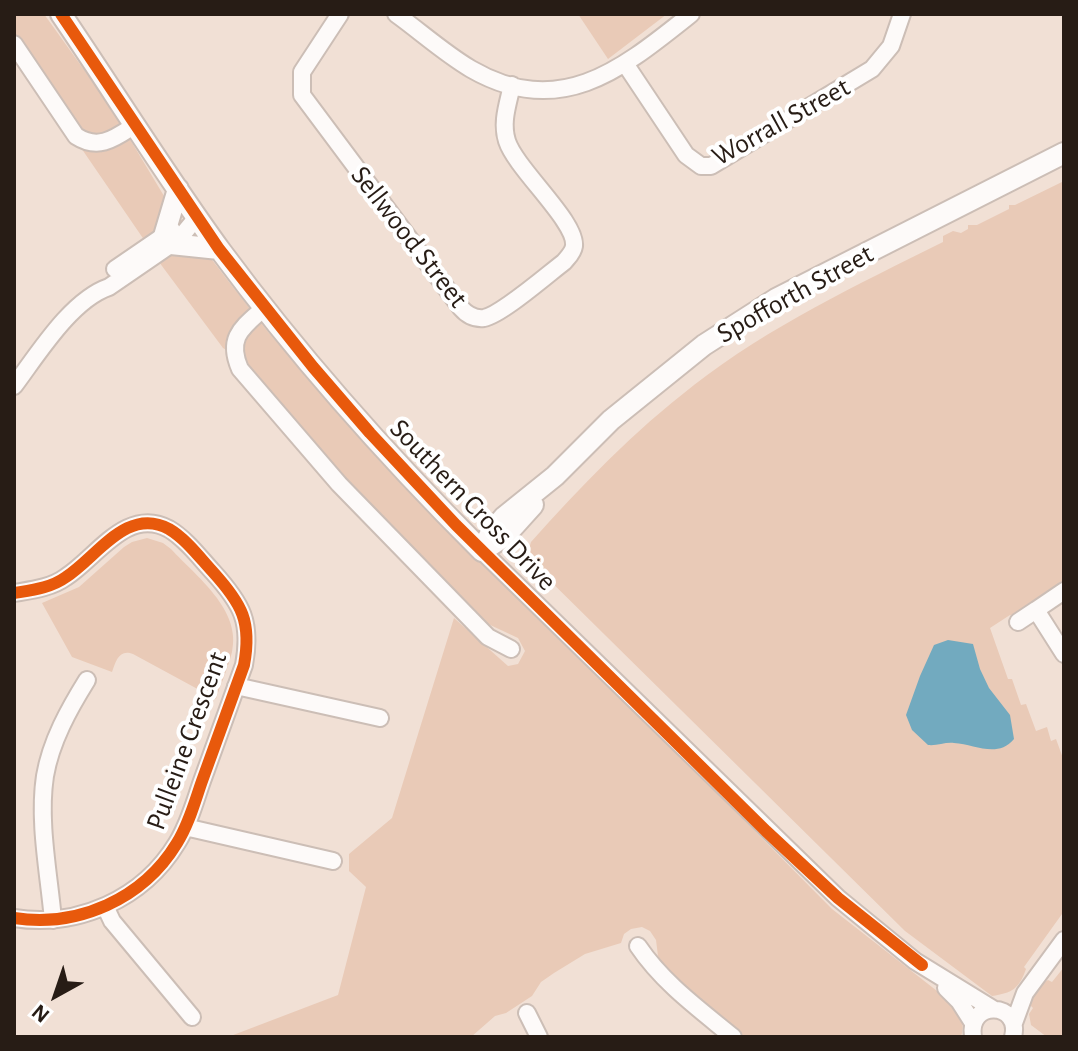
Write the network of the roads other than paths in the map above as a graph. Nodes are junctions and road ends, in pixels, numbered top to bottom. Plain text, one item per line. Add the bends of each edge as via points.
1 (61, 14) edge
2 (340, 14) edge
3 (396, 14) edge
4 (691, 14) edge
5 (902, 14) edge
6 (14, 44) edge
7 (626, 65) junction
8 (512, 85) junction
9 (135, 125) junction
10 (1064, 153) edge
11 (178, 189) junction
12 (197, 217) junction
13 (168, 240) junction
14 (219, 249) junction
15 (264, 308) junction
16 (14, 386) edge
17 (509, 523) junction
18 (456, 525) junction
19 (482, 551) junction
20 (506, 574) junction
21 (1064, 591) edge
22 (14, 593) edge
23 (1036, 610) junction
24 (1018, 622) dead end
25 (511, 649) dead end
26 (1064, 654) edge
27 (87, 680) dead end
28 (236, 686) junction
29 (380, 718) dead end
30 (185, 827) junction
31 (333, 861) dead end
32 (105, 906) junction
33 (14, 918) edge
34 (53, 920) junction
35 (1064, 940) edge
36 (638, 946) dead end
37 (922, 965) junction
38 (1025, 993) junction
39 (996, 1009) junction
40 (527, 1013) dead end
41 (192, 1017) dead end
42 (971, 1031) edge
43 (1015, 1032) edge
44 (539, 1037) edge
45 (733, 1037) edge

1 - 9 main road, Southern Cross Drive
2 - 8 street, Sellwood Street via 302,72 302,95 461,308 477,318 495,314 564,262 574,246 569,228 509,147 504,121
3 - 8 street via 470,68
4 - 7 street
5 - 7 street, Worrall Street via 891,46 872,69 711,166 686,155
6 - 9 street via 76,136 102,144
7 - 8 street via 567,88
9 - 11 main road, Southern Cross Drive
10 - 17 main road, Spofforth Street via 764,307 704,345 611,420
11 - 12 main road, Southern Cross Drive
11 - 13 main road
12 - 13 street
12 - 14 main road, Southern Cross Drive
13 - 14 main road
13 - 16 street via 102,278 97,291 67,319
14 - 15 main road, Southern Cross Drive
15 - 18 main road, Southern Cross Drive
15 - 25 street via 236,340 240,369 339,484 488,637
17 - 18 main road
17 - 19 main road, Spofforth Street via 491,532
17 - 20 street
18 - 19 main road, Southern Cross Drive
19 - 20 street, Southern Cross Drive
20 - 37 street, Southern Cross Drive via 800,863
21 - 23 street
22 - 28 street, Pulleine Crescent via 65,578 125,529 155,524 167,528 240,607 248,643
23 - 24 street
23 - 26 street
27 - 34 street via 66,714 45,775
28 - 29 street
28 - 30 street, Pulleine Crescent
30 - 31 street
30 - 32 street, Pulleine Crescent via 153,874
32 - 34 street, Pulleine Crescent
32 - 41 street
33 - 34 street, Pulleine Crescent
35 - 38 street
36 - 45 street via 669,985
37 - 39 street, Southern Cross Drive
37 - 42 street, Southern Cross Drive via 959,1001
38 - 39 street
38 - 43 street
39 - 42 street via 985,1011
39 - 43 street, Southern Cross Drive
40 - 44 street

